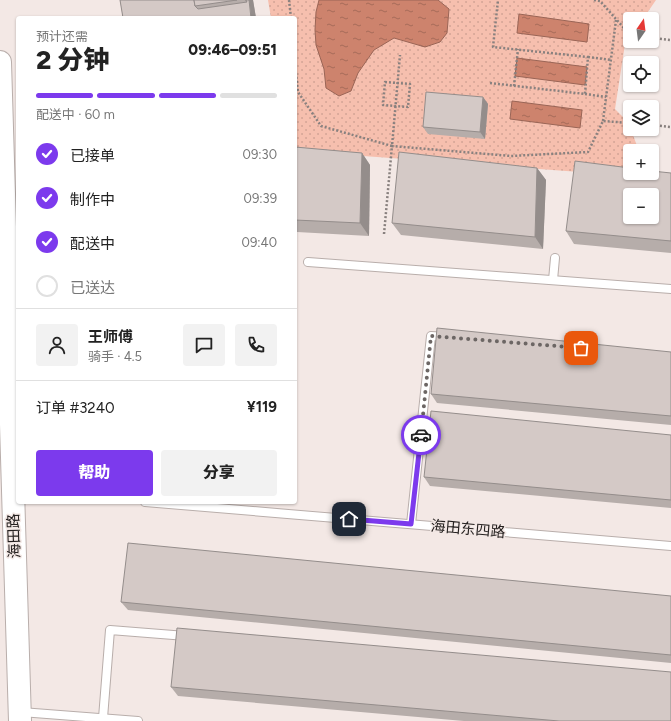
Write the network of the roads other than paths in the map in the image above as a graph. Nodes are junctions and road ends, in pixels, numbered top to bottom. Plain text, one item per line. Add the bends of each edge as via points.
1 (0, 62) edge
2 (555, 258) dead end
3 (308, 262) dead end
4 (553, 280) junction
5 (671, 289) edge
6 (455, 338) edge
7 (15, 491) edge
8 (169, 504) edge
9 (411, 524) junction
10 (671, 546) edge
11 (197, 637) edge
12 (20, 716) edge
13 (103, 718) junction
14 (138, 721) edge

1 - 7 main road, 海田路
2 - 4 lane
3 - 4 lane
4 - 5 lane
6 - 9 lane via 431,336 427,415
7 - 12 main road, 海田路
8 - 9 lane, 海田东四路
9 - 10 lane, 海田东四路
11 - 13 lane via 110,630
12 - 13 lane
13 - 14 lane

